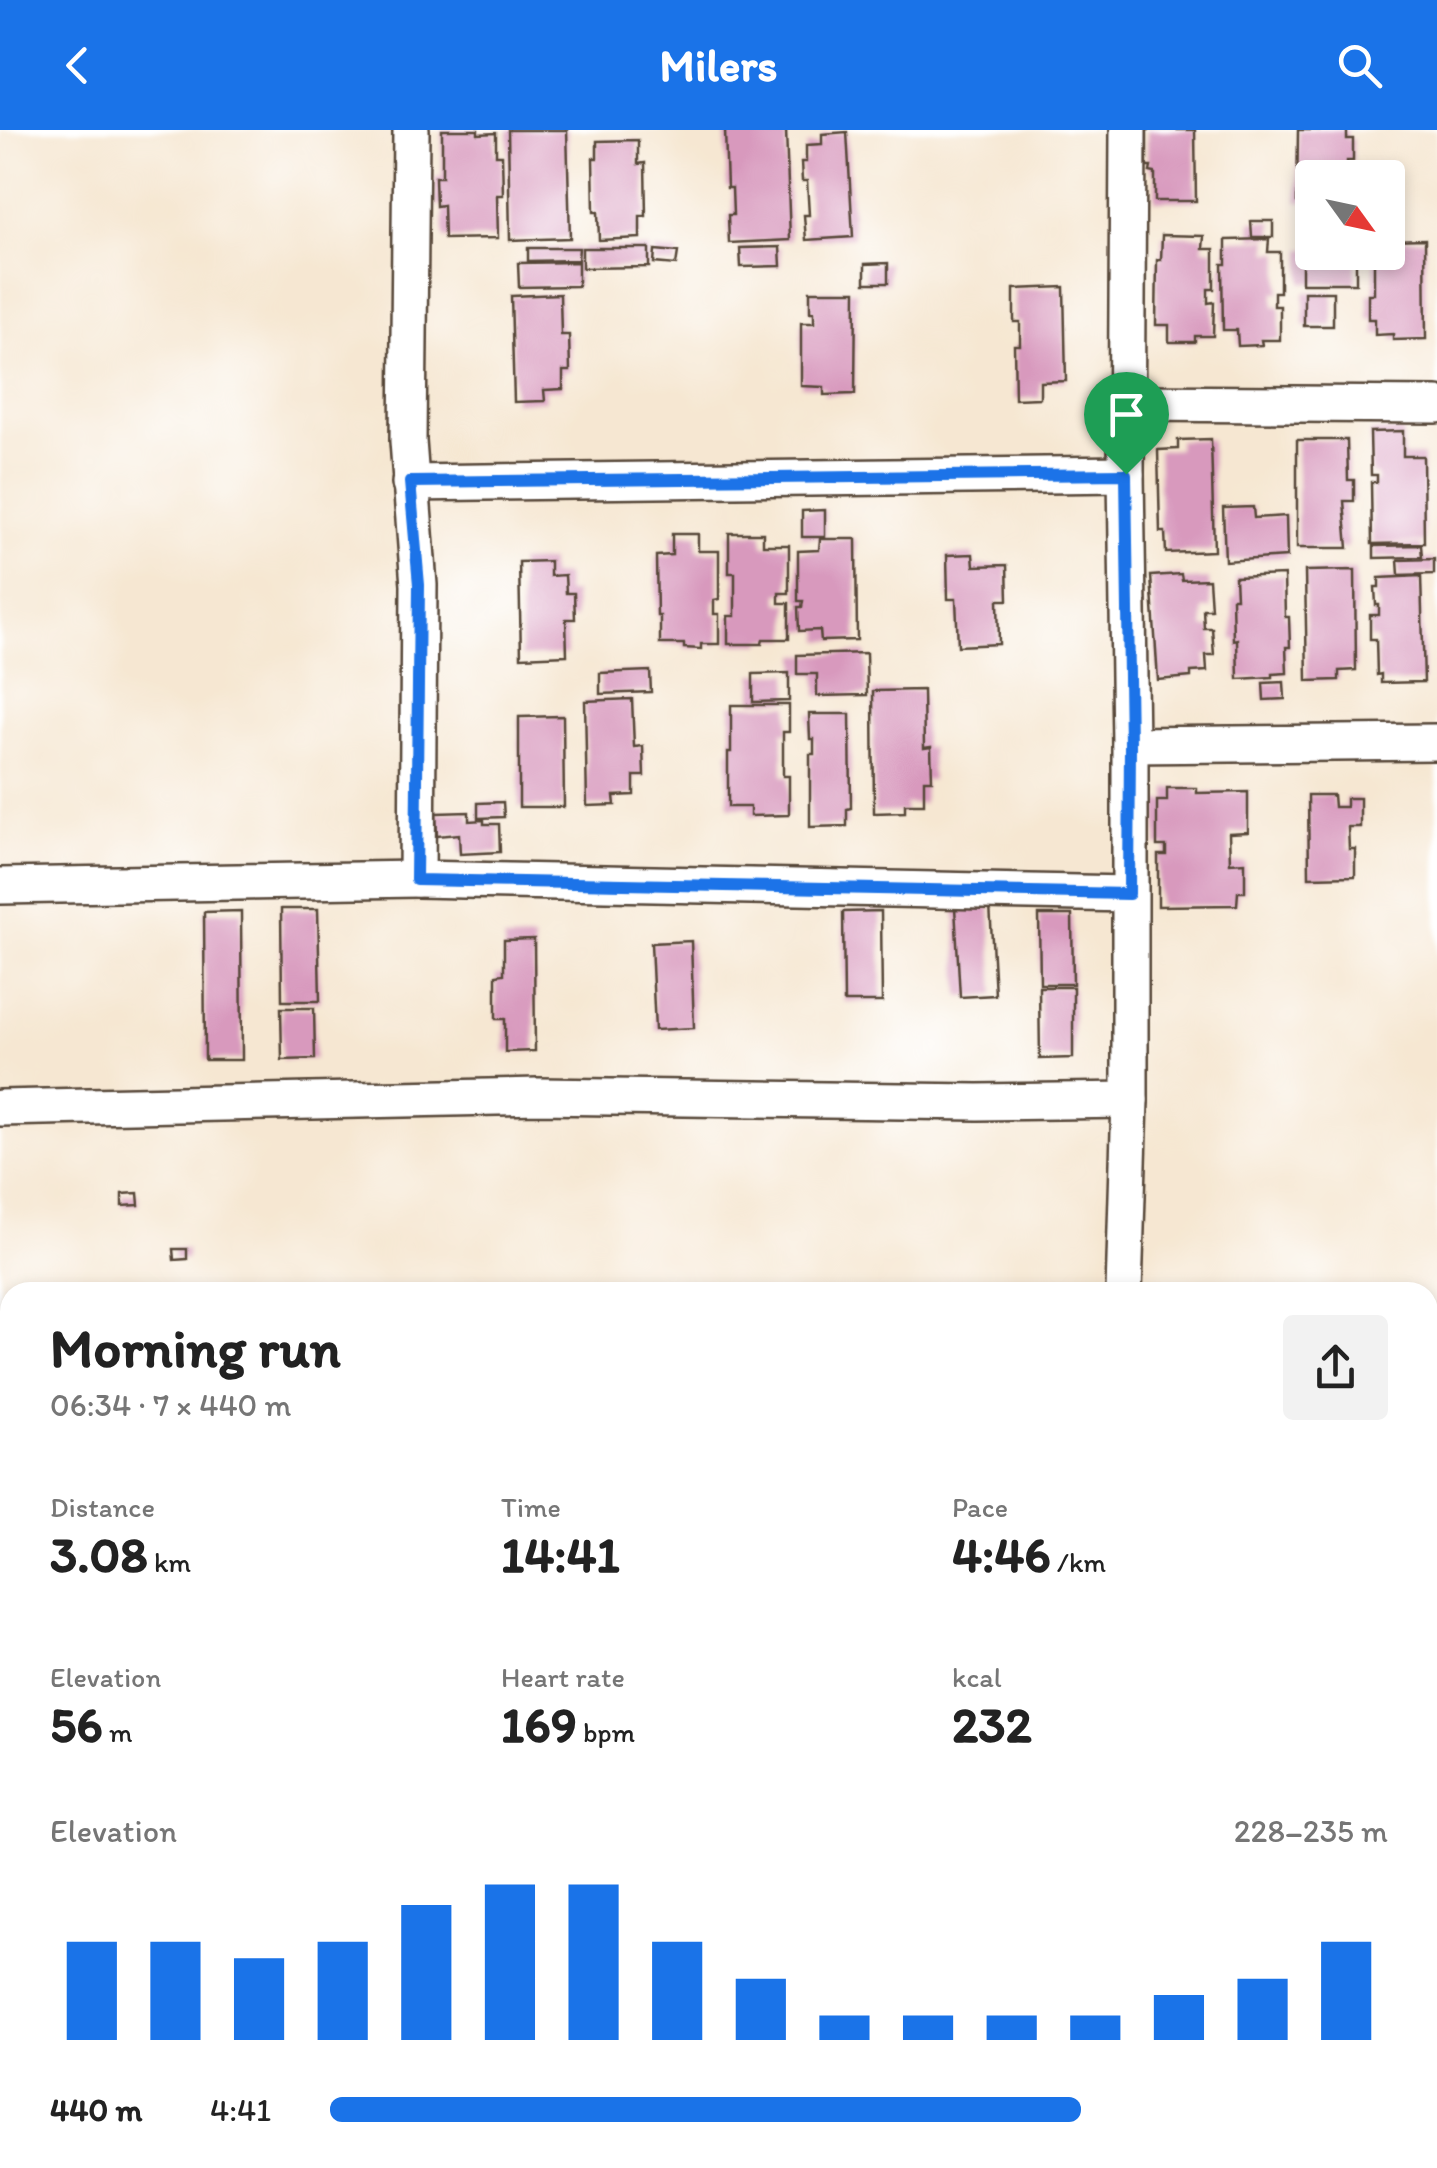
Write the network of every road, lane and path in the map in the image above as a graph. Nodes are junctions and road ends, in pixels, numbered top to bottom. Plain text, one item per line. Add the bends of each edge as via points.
1 (411, 130) edge
2 (1128, 130) edge
3 (1126, 403) junction
4 (1437, 406) edge
5 (1126, 474) junction
6 (410, 482) junction
7 (1437, 742) edge
8 (1130, 745) junction
9 (416, 880) junction
10 (0, 886) edge
11 (1129, 894) junction
12 (1130, 1100) junction
13 (0, 1108) edge
14 (1124, 1282) edge

1 - 6 street
2 - 3 street
3 - 4 street
3 - 5 street
5 - 6 street
5 - 8 street
6 - 9 street via 419,585
7 - 8 street
8 - 11 street
9 - 10 street
9 - 11 street
11 - 12 street
12 - 13 street via 538,1096
12 - 14 street

